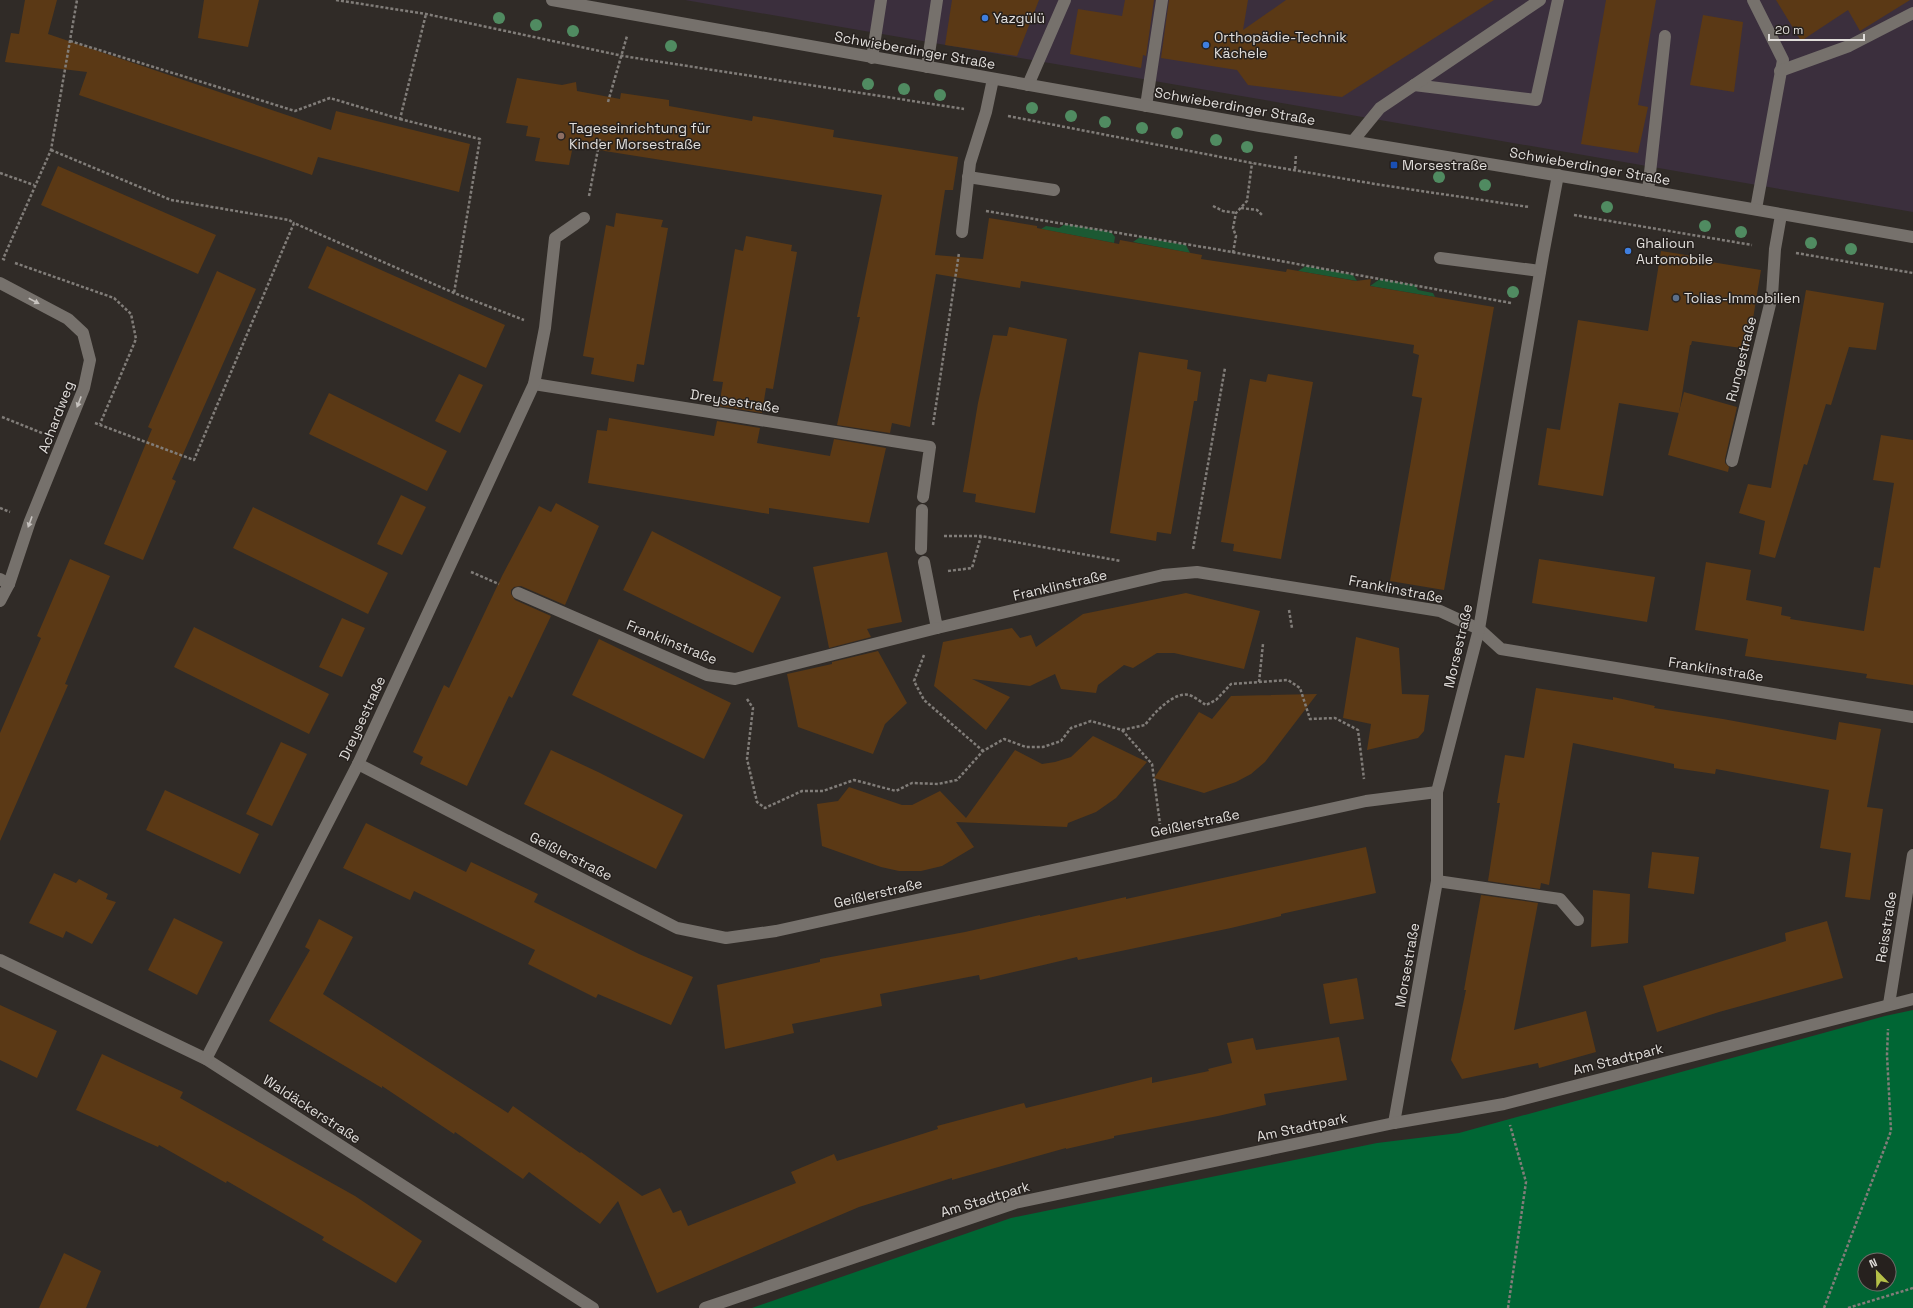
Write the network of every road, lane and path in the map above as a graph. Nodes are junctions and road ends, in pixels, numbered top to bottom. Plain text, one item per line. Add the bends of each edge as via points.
1 (77, 0) edge
2 (336, 0) edge
3 (552, 0) edge
4 (881, 0) edge
5 (937, 0) edge
6 (1065, 0) edge
7 (1162, 0) edge
8 (1540, 0) edge
9 (1558, 0) edge
10 (1753, 0) edge
11 (565, 1) edge
12 (1913, 13) edge
13 (426, 14) junction
14 (633, 14) junction
15 (1665, 36) dead end
16 (70, 41) junction
17 (623, 56) junction
18 (872, 58) junction
19 (927, 67) junction
20 (1780, 71) junction
21 (994, 79) junction
22 (1028, 85) junction
23 (1414, 85) junction
24 (608, 102) dead end
25 (1146, 106) junction
26 (986, 112) junction
27 (400, 119) junction
28 (600, 139) dead end
29 (1353, 141) junction
30 (51, 150) junction
31 (1252, 163) junction
32 (0, 173) edge
33 (1558, 176) junction
34 (968, 177) junction
35 (34, 185) junction
36 (1054, 190) dead end
37 (1648, 190) junction
38 (1213, 206) dead end
39 (1241, 208) junction
40 (1756, 209) junction
41 (1552, 211) junction
42 (1236, 213) junction
43 (1012, 215) dead end
44 (1262, 215) dead end
45 (1781, 215) junction
46 (584, 218) joint
47 (294, 223) junction
48 (962, 232) joint
49 (1913, 236) edge
50 (1775, 249) junction
51 (1232, 253) junction
52 (1440, 258) dead end
53 (1540, 271) junction
54 (1913, 273) edge
55 (0, 283) edge
56 (454, 293) junction
57 (1534, 307) junction
58 (545, 328) junction
59 (1225, 368) dead end
60 (534, 384) junction
61 (2, 417) dead end
62 (72, 420) junction
63 (100, 424) junction
64 (63, 442) junction
65 (930, 447) junction
66 (1732, 461) dead end
67 (923, 497) dead end
68 (922, 510) dead end
69 (921, 536) junction
70 (981, 536) junction
71 (921, 549) dead end
72 (924, 562) dead end
73 (451, 564) junction
74 (1188, 573) junction
75 (926, 574) junction
76 (4, 582) edge
77 (500, 584) dead end
78 (1131, 584) junction
79 (518, 593) dead end
80 (0, 601) edge
81 (1479, 628) junction
82 (935, 629) junction
83 (1263, 644) dead end
84 (735, 679) junction
85 (1259, 682) junction
86 (1913, 717) edge
87 (1122, 730) junction
88 (983, 751) junction
89 (358, 764) junction
90 (1437, 792) junction
91 (1366, 801) junction
92 (1165, 844) junction
93 (1913, 855) edge
94 (1437, 881) junction
95 (1578, 920) dead end
96 (0, 960) edge
97 (1913, 999) edge
98 (1889, 1004) junction
99 (1888, 1055) dead end
100 (206, 1059) junction
101 (1504, 1104) junction
102 (1394, 1122) junction
103 (1913, 1288) edge
104 (593, 1308) edge
105 (705, 1308) edge
106 (1508, 1308) edge
107 (1824, 1308) edge
108 (1848, 1308) edge

1 - 16 path
2 - 13 path
3 - 11 street, Schwieberdinger Straße
4 - 18 street
5 - 19 street
6 - 22 street
7 - 25 street
8 - 23 street
9 - 23 street via 1536,100
10 - 20 street via 1783,60
11 - 14 street, Schwieberdinger Straße
12 - 20 street via 1849,46
13 - 17 path
13 - 27 path
14 - 17 path
14 - 18 street, Schwieberdinger Straße
15 - 37 street
16 - 27 path via 295,111 330,98
16 - 30 path
17 - 24 path
17 - 26 path
18 - 19 street, Schwieberdinger Straße
19 - 21 street, Schwieberdinger Straße
20 - 40 street
21 - 22 street, Schwieberdinger Straße
21 - 26 street
22 - 25 street, Schwieberdinger Straße
23 - 29 street via 1380,108
25 - 29 street, Schwieberdinger Straße
26 - 31 path
26 - 34 street via 970,162
27 - 56 path via 480,139
28 - 46 path
29 - 33 street, Schwieberdinger Straße
30 - 35 path
30 - 47 path via 171,200 289,220
31 - 39 path via 1247,201
31 - 41 path
32 - 35 path
33 - 37 street, Schwieberdinger Straße
33 - 41 street, Morsestraße
34 - 36 street
34 - 48 street
35 - 63 path via 3,259 114,298 131,314 136,339
37 - 40 street, Schwieberdinger Straße
38 - 42 path
39 - 42 path
39 - 44 path via 1257,210
40 - 45 street, Schwieberdinger Straße
41 - 50 path
41 - 53 street, Morsestraße
42 - 51 path via 1233,228 1236,236
43 - 51 path
45 - 49 street, Schwieberdinger Straße
45 - 50 street, Rungestraße
46 - 58 street, Dreysestraße via 555,238
47 - 56 path
47 - 63 path via 194,460
48 - 65 path
50 - 54 path
50 - 66 street, Rungestraße via 1772,296
51 - 57 path
52 - 53 street
53 - 57 street, Morsestraße
55 -> 62 street, Achardweg via 68,319 83,333 90,360 84,388
56 - 58 path
57 - 81 street, Morsestraße
58 - 60 street, Dreysestraße
59 - 74 path
60 - 65 street, Dreysestraße
60 - 73 street, Dreysestraße
61 - 64 path
62 - 63 path
62 - 64 street, Achardweg
64 -> 76 street, Achardweg
65 - 67 street
68 - 69 street
69 - 70 path
69 - 71 street
70 - 75 path via 972,568
70 - 78 path via 1124,561
72 - 75 street
73 - 77 path
73 - 89 street, Dreysestraße
74 - 78 street, Franklinstraße via 1163,575
74 - 81 street, Franklinstraße via 1205,573 1440,611
75 - 82 street
76 - 80 street, Achardweg
78 - 82 street, Franklinstraße
79 - 84 street, Franklinstraße via 707,675
81 - 86 street, Franklinstraße via 1501,649
81 - 90 street, Morsestraße
82 - 84 street, Franklinstraße
82 - 88 path via 914,681 924,700
83 - 85 path
84 - 88 path via 753,708 747,759 757,802 765,808 802,791 823,792 854,780 896,791 912,783 938,784 957,780
85 - 87 path via 1231,684 1216,700 1206,705 1188,695 1177,696 1155,711 1145,724
85 - 91 path via 1288,680 1300,688 1310,719 1335,718 1358,730
87 - 88 path via 1091,721 1071,728 1061,741 1043,747 1026,747 1004,739
87 - 92 path via 1152,764 1159,821
89 - 92 street, Geißlerstraße via 677,928 726,938 776,931
89 - 100 street, Dreysestraße
90 - 91 street, Geißlerstraße
90 - 94 street, Morsestraße
91 - 92 street, Geißlerstraße
93 - 98 street, Reisstraße
94 - 95 street via 1560,899
94 - 102 street, Morsestraße
96 - 100 street, Waldäckerstraße
97 - 98 street, Am Stadtpark
98 - 101 street, Am Stadtpark
99 - 107 path via 1891,1131
100 - 104 street, Waldäckerstraße
101 - 102 street, Am Stadtpark
101 - 106 path via 1526,1182
102 - 105 street, Am Stadtpark via 1015,1203
103 - 108 path

